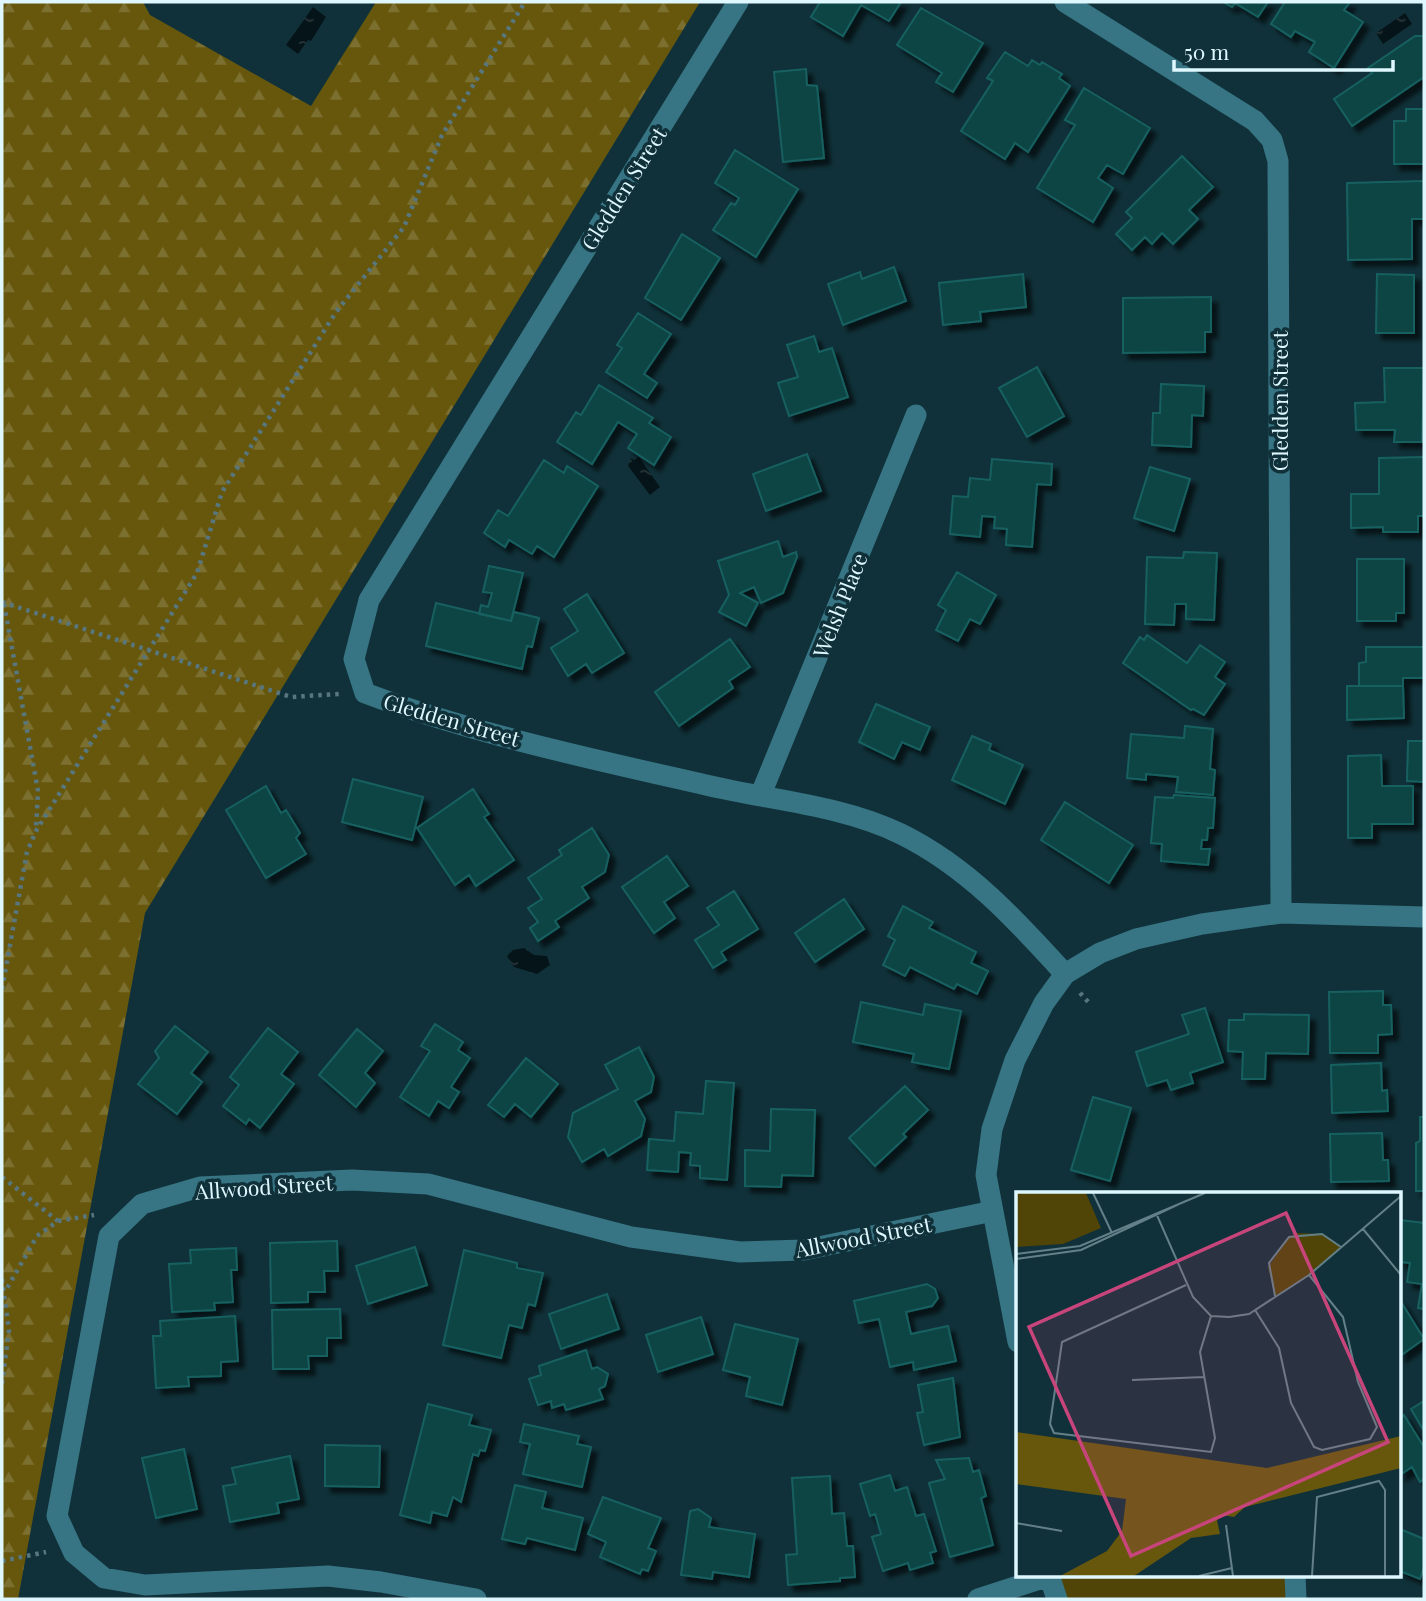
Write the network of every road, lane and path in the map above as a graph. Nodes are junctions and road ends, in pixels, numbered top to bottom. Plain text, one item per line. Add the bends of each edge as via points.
1 (525, 2) edge
2 (738, 2) edge
3 (1065, 2) edge
4 (916, 415) dead end
5 (3, 603) edge
6 (150, 649) junction
7 (365, 693) junction
8 (761, 794) junction
9 (36, 831) junction
10 (1281, 914) junction
11 (1424, 917) edge
12 (1065, 974) junction
13 (2, 989) edge
14 (2, 1177) edge
15 (993, 1211) junction
16 (2, 1279) edge
17 (6, 1290) junction
18 (1016, 1332) edge
19 (2, 1384) edge
20 (71, 1546) junction
21 (2, 1561) edge
22 (1049, 1576) edge
23 (1295, 1576) edge
24 (476, 1599) edge
25 (978, 1599) edge
26 (1056, 1599) edge
27 (1296, 1599) edge

1 - 6 path via 442,135 404,227 336,312 222,492 197,573
2 - 7 street, Gledden Street via 369,600 354,659
3 - 10 street, Gledden Street via 1255,121 1272,140 1278,161
4 - 8 street, Welsh Place
5 - 6 path
5 - 9 path via 38,791
6 - 7 path via 291,697
6 - 9 path
7 - 8 street, Gledden Street via 422,714 709,786
8 - 12 street, Gledden Street via 900,834 967,875
9 - 13 path via 27,852
10 - 11 street
10 - 12 street via 1202,924 1136,939
12 - 15 street via 1044,1003 1015,1060 992,1129 986,1175
14 - 17 path via 58,1221 37,1237
15 - 18 street
15 - 20 street, Allwood Street via 804,1250 740,1252 631,1237 428,1184 352,1180 200,1187 142,1205 109,1236 57,1516
16 - 17 path
17 - 19 path via 9,1330
20 - 21 path
20 - 24 street, Allwood Street via 104,1578 145,1585 328,1576
22 - 25 street
22 - 26 street
23 - 27 street

